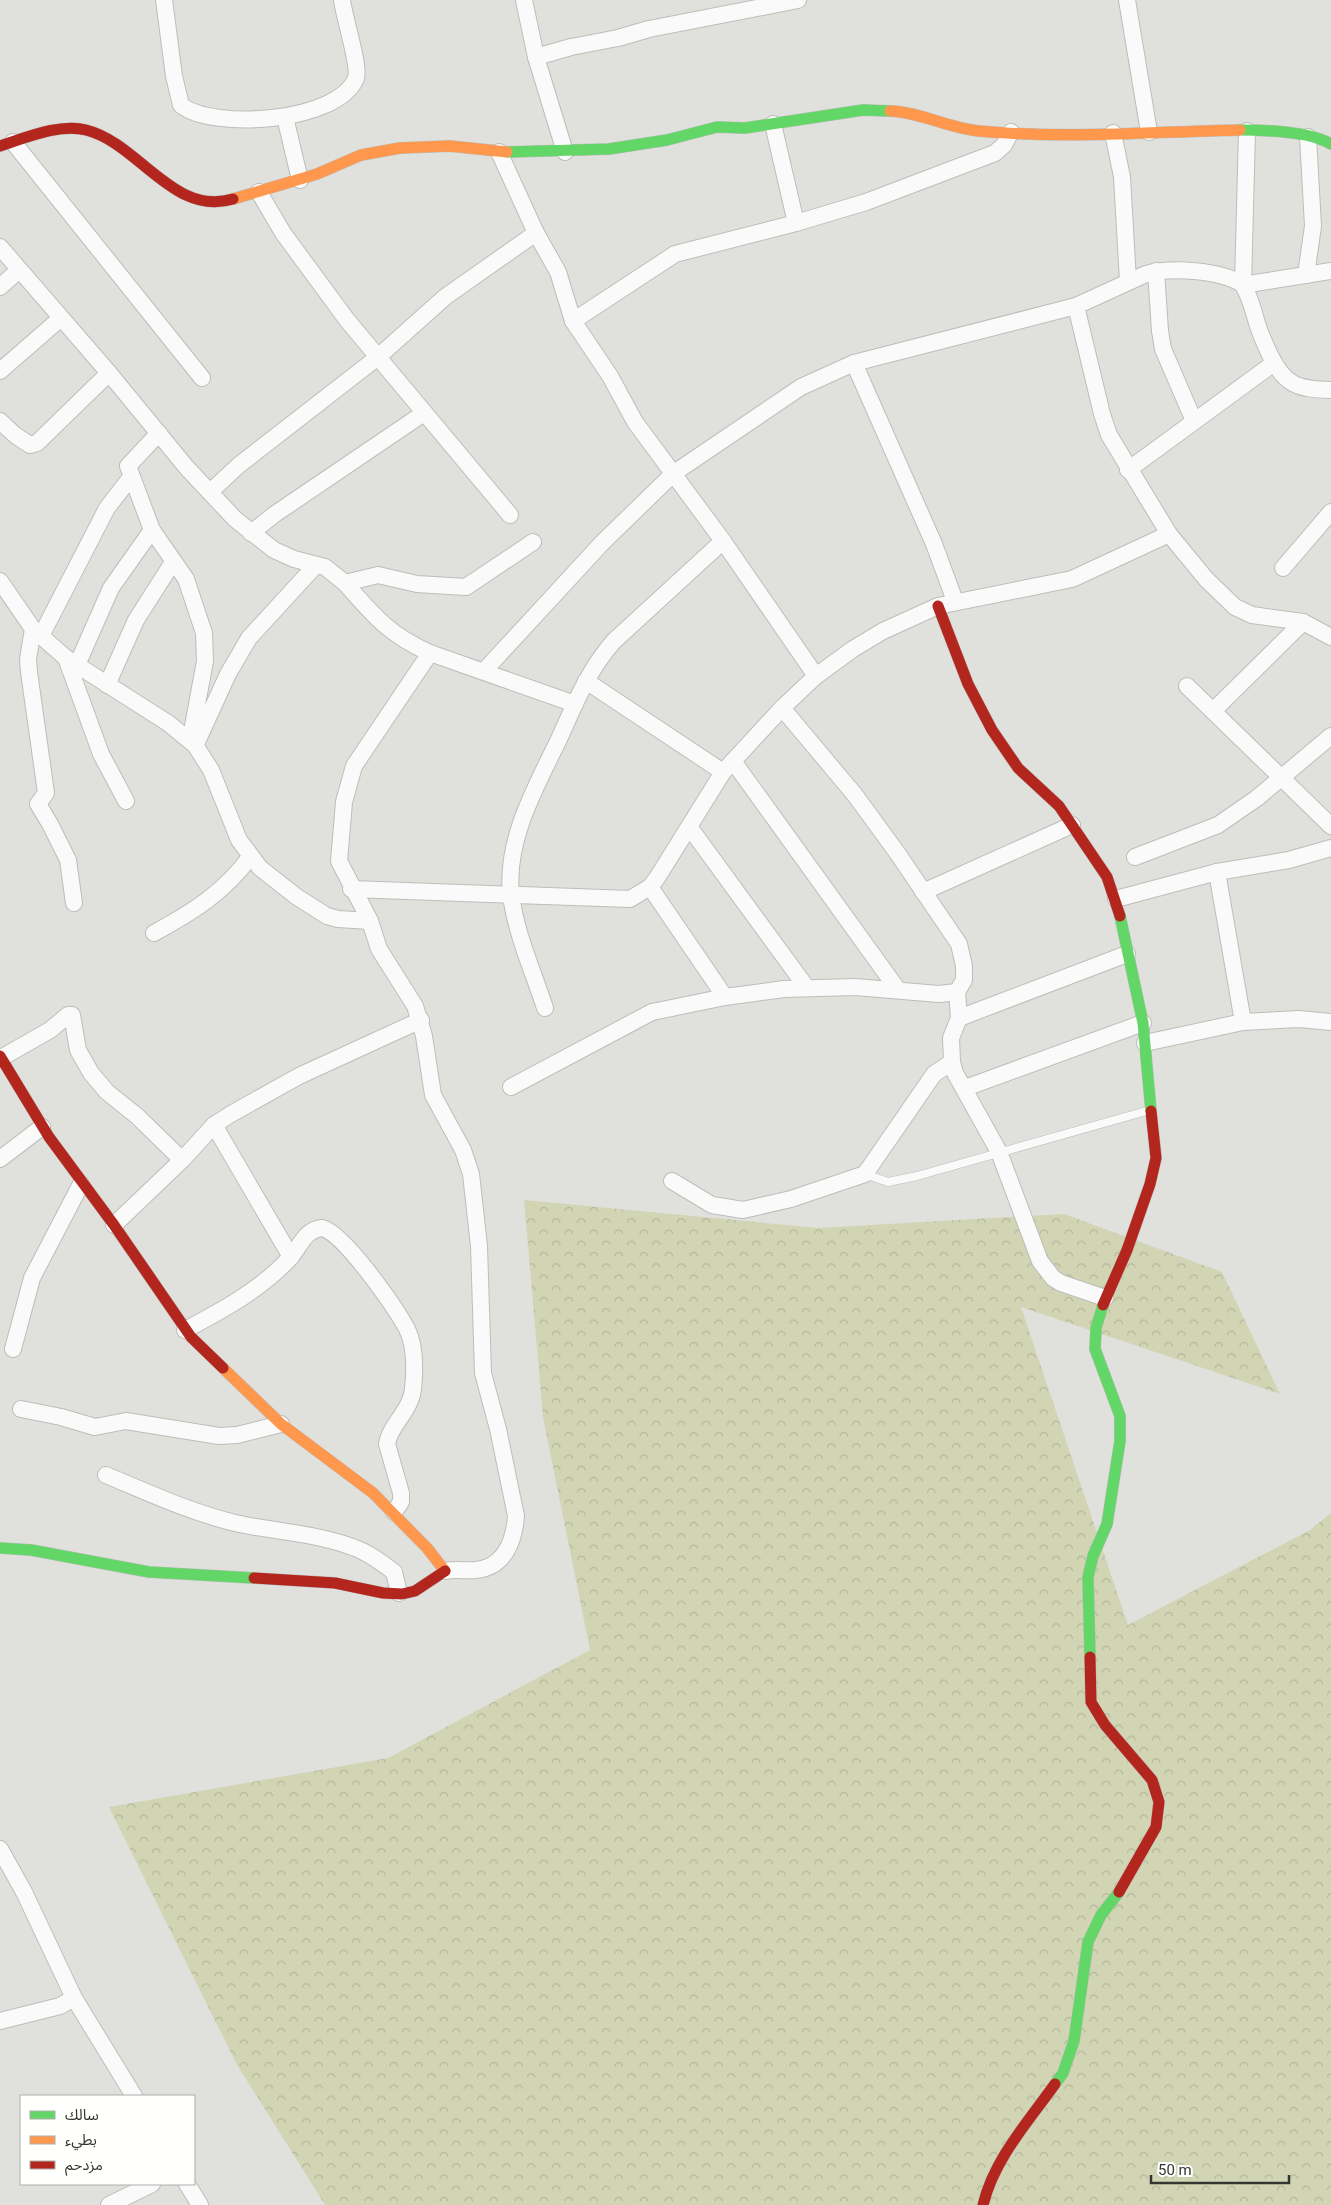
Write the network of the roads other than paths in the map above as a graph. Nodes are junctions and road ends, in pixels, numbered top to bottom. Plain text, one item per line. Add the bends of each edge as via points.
1 (164, 0) edge
2 (342, 0) edge
3 (524, 0) edge
4 (798, 0) edge
5 (1127, 0) edge
6 (536, 57) junction
7 (285, 117) junction
8 (773, 124) junction
9 (1247, 131) junction
10 (1011, 132) junction
11 (1149, 132) junction
12 (1113, 133) junction
13 (1308, 137) junction
14 (6, 144) edge
15 (1331, 144) edge
16 (499, 152) junction
17 (565, 152) junction
18 (300, 180) junction
19 (259, 192) junction
20 (796, 223) junction
21 (536, 233) junction
22 (0, 247) edge
23 (19, 270) junction
24 (1156, 271) junction
25 (1331, 271) edge
26 (1306, 275) junction
27 (1128, 281) junction
28 (1243, 284) junction
29 (0, 287) edge
30 (1076, 306) junction
31 (61, 318) junction
32 (573, 321) junction
33 (378, 357) junction
34 (854, 363) junction
35 (1274, 363) junction
36 (0, 371) edge
37 (109, 373) junction
38 (202, 378) dead end
39 (1331, 390) edge
40 (424, 413) junction
41 (0, 421) edge
42 (1194, 421) junction
43 (159, 433) junction
44 (1128, 470) junction
45 (674, 473) junction
46 (131, 477) junction
47 (210, 492) junction
48 (1331, 512) edge
49 (510, 515) dead end
50 (152, 530) junction
51 (252, 533) junction
52 (1169, 534) junction
53 (723, 541) junction
54 (533, 542) dead end
55 (173, 562) junction
56 (316, 565) junction
57 (1282, 568) dead end
58 (0, 581) edge
59 (345, 583) junction
60 (955, 601) junction
61 (938, 606) junction
62 (1303, 622) junction
63 (37, 633) junction
64 (1331, 637) edge
65 (430, 654) junction
66 (71, 662) junction
67 (484, 671) junction
68 (816, 676) junction
69 (586, 681) junction
70 (107, 685) junction
71 (1187, 686) dead end
72 (575, 704) junction
73 (782, 708) junction
74 (1213, 711) junction
75 (1331, 736) edge
76 (195, 745) junction
77 (728, 767) junction
78 (1281, 778) junction
79 (126, 801) dead end
80 (1072, 826) junction
81 (1331, 826) edge
82 (690, 828) junction
83 (1331, 848) edge
84 (250, 857) junction
85 (1135, 858) dead end
86 (1217, 872) junction
87 (650, 887) junction
88 (351, 889) junction
89 (923, 892) junction
90 (511, 895) junction
91 (1116, 899) junction
92 (74, 903) dead end
93 (370, 922) junction
94 (154, 933) dead end
95 (1127, 954) junction
96 (806, 988) junction
97 (898, 990) junction
98 (957, 992) junction
99 (725, 997) junction
100 (545, 1008) dead end
101 (959, 1018) junction
102 (421, 1020) junction
103 (1243, 1022) junction
104 (1331, 1022) edge
105 (1143, 1023) junction
106 (1146, 1044) junction
107 (1, 1057) edge
108 (952, 1062) junction
109 (510, 1087) dead end
110 (965, 1088) junction
111 (1152, 1109) junction
112 (214, 1125) junction
113 (42, 1127) junction
114 (999, 1152) junction
115 (0, 1159) edge
116 (182, 1160) junction
117 (865, 1174) junction
118 (672, 1181) dead end
119 (82, 1184) junction
120 (114, 1225) junction
121 (291, 1257) junction
122 (1105, 1298) junction
123 (185, 1330) junction
124 (13, 1348) dead end
125 (21, 1409) dead end
126 (281, 1424) junction
127 (106, 1475) dead end
128 (394, 1512) junction
129 (0, 1548) edge
130 (444, 1571) junction
131 (399, 1593) junction
132 (0, 1849) edge
133 (74, 1998) junction
134 (0, 2021) edge
135 (133, 2095) edge
136 (150, 2185) edge
137 (188, 2185) edge
138 (109, 2205) edge
139 (200, 2205) edge
140 (983, 2205) edge

1 - 7 street via 180,105 192,113 208,117 254,120
2 - 7 street via 356,62 356,77 350,89 335,100
3 - 6 street
4 - 6 street via 649,28
5 - 11 street
6 - 17 street
7 - 18 street
8 - 10 street via 863,110 892,110 966,130
8 - 17 street via 717,127 628,147
8 - 20 street
9 - 11 street
9 - 13 street via 1264,130
9 - 28 street
10 - 12 street
10 - 20 street via 995,153 866,202
11 - 12 street
12 - 27 street via 1122,177
13 - 15 street
13 - 26 street via 1313,226
14 - 19 street via 64,130 87,130 102,136 151,172 200,201 209,204 223,202
14 - 38 street
16 - 17 street
16 - 18 street via 450,146 400,148 361,155
16 - 21 street
18 - 19 street
19 - 33 street via 283,233
20 - 32 street via 675,254
21 - 32 street via 558,272
21 - 33 street via 445,297
22 - 23 street
23 - 29 street
23 - 31 street
24 - 27 street
24 - 28 street via 1215,274
24 - 42 street via 1163,350
25 - 26 street
26 - 28 street
27 - 30 street
28 - 35 street
30 - 34 street
30 - 44 street via 1102,414
31 - 36 street
31 - 37 street
32 - 45 street via 610,376 635,422
33 - 40 street
33 - 47 street via 239,465
34 - 45 street via 801,387
34 - 60 street via 934,544
35 - 39 street via 1284,378 1295,385
35 - 42 street
37 - 41 street via 37,443 30,445
37 - 43 street
40 - 49 street
40 - 51 street
42 - 44 street
43 - 46 street via 129,463
43 - 47 street
44 - 52 street
45 - 53 street
45 - 67 street via 602,543
46 - 50 street
46 - 63 street via 107,508
47 - 51 street
48 - 57 street
50 - 55 street
50 - 66 street via 111,588
51 - 56 street via 285,555
52 - 60 street via 1072,579
52 - 62 street via 1206,579 1235,607 1252,614
53 - 68 street
53 - 69 street via 614,641
54 - 59 street via 466,587 417,584 378,575
55 - 70 street via 136,620
55 - 76 street via 190,588 206,647 194,715
56 - 59 street via 328,569
56 - 76 street via 249,638 228,674
58 - 63 street
59 - 65 street via 384,626
60 - 61 street
61 - 68 street via 883,630
61 - 80 street via 964,676 992,730 1018,768 1049,796
62 - 64 street
62 - 74 street
63 - 66 street
63 - 92 street via 28,664 46,793 38,804 66,855
65 - 67 street
65 - 88 street via 354,766 344,802 338,861
66 - 70 street
66 - 79 street via 77,694 101,754
67 - 72 street
68 - 73 street
69 - 72 street
69 - 77 street
70 - 76 street via 168,723
71 - 74 street
72 - 90 street via 522,824 511,873
73 - 77 street
73 - 89 street via 854,794
74 - 78 street
75 - 78 street
76 - 84 street via 211,770 234,829
77 - 82 street
77 - 97 street
78 - 81 street
78 - 85 street via 1218,825
80 - 89 street
80 - 91 street via 1107,877
82 - 87 street
82 - 96 street
83 - 86 street via 1289,860
84 - 93 street via 274,880 322,913 338,919
84 - 94 street via 227,886
86 - 91 street
86 - 103 street
87 - 90 street via 630,899
87 - 99 street
88 - 90 street
88 - 93 street
89 - 98 street via 959,944 964,980
90 - 100 street via 520,936
91 - 95 street
93 - 102 street via 380,949
95 - 101 street
95 - 105 street
96 - 97 street
96 - 99 street
97 - 98 street via 939,994
98 - 101 street
99 - 109 street via 652,1012
101 - 108 street via 951,1038
102 - 112 street via 299,1076
102 - 130 street via 433,1095 464,1150 471,1174 479,1246 483,1373 516,1516 512,1542 502,1558 478,1570
103 - 104 street via 1299,1019
103 - 106 street
105 - 106 street
105 - 110 street
106 - 111 street
107 - 113 street
107 - 116 street via 72,1015 78,1050 91,1073 107,1092
108 - 110 street
108 - 117 street via 934,1074
110 - 114 street
111 - 114 lane
111 - 122 street via 1155,1166 1127,1250
112 - 116 street
112 - 121 street
113 - 115 street
113 - 119 street
114 - 117 lane via 888,1182
114 - 122 street via 1040,1261 1053,1278
116 - 120 street
117 - 118 street via 791,1199 743,1210 712,1205
119 - 120 street
119 - 124 street via 32,1278
120 - 123 street
121 - 123 street via 253,1292
121 - 128 street via 312,1231 322,1228 330,1231 362,1265 407,1330 412,1348 413,1392 405,1413 388,1437 401,1493
122 - 140 street via 1096,1328 1095,1349 1120,1416 1120,1441 1107,1524 1088,1577 1092,1702 1104,1725 1152,1780 1159,1802 1156,1827 1121,1890 1101,1915 1088,1942 1074,2041 1063,2073 1008,2149 988,2184
123 - 126 street
125 - 126 street via 95,1426 126,1421 219,1436 238,1435
126 - 128 street via 374,1493
127 - 131 street via 165,1502 198,1512 356,1548 394,1572
128 - 130 street
129 - 131 street via 123,1569 267,1577
130 - 131 street via 414,1592
132 - 133 street
133 - 134 street via 60,2006
133 - 135 street
136 - 138 street
137 - 139 street

